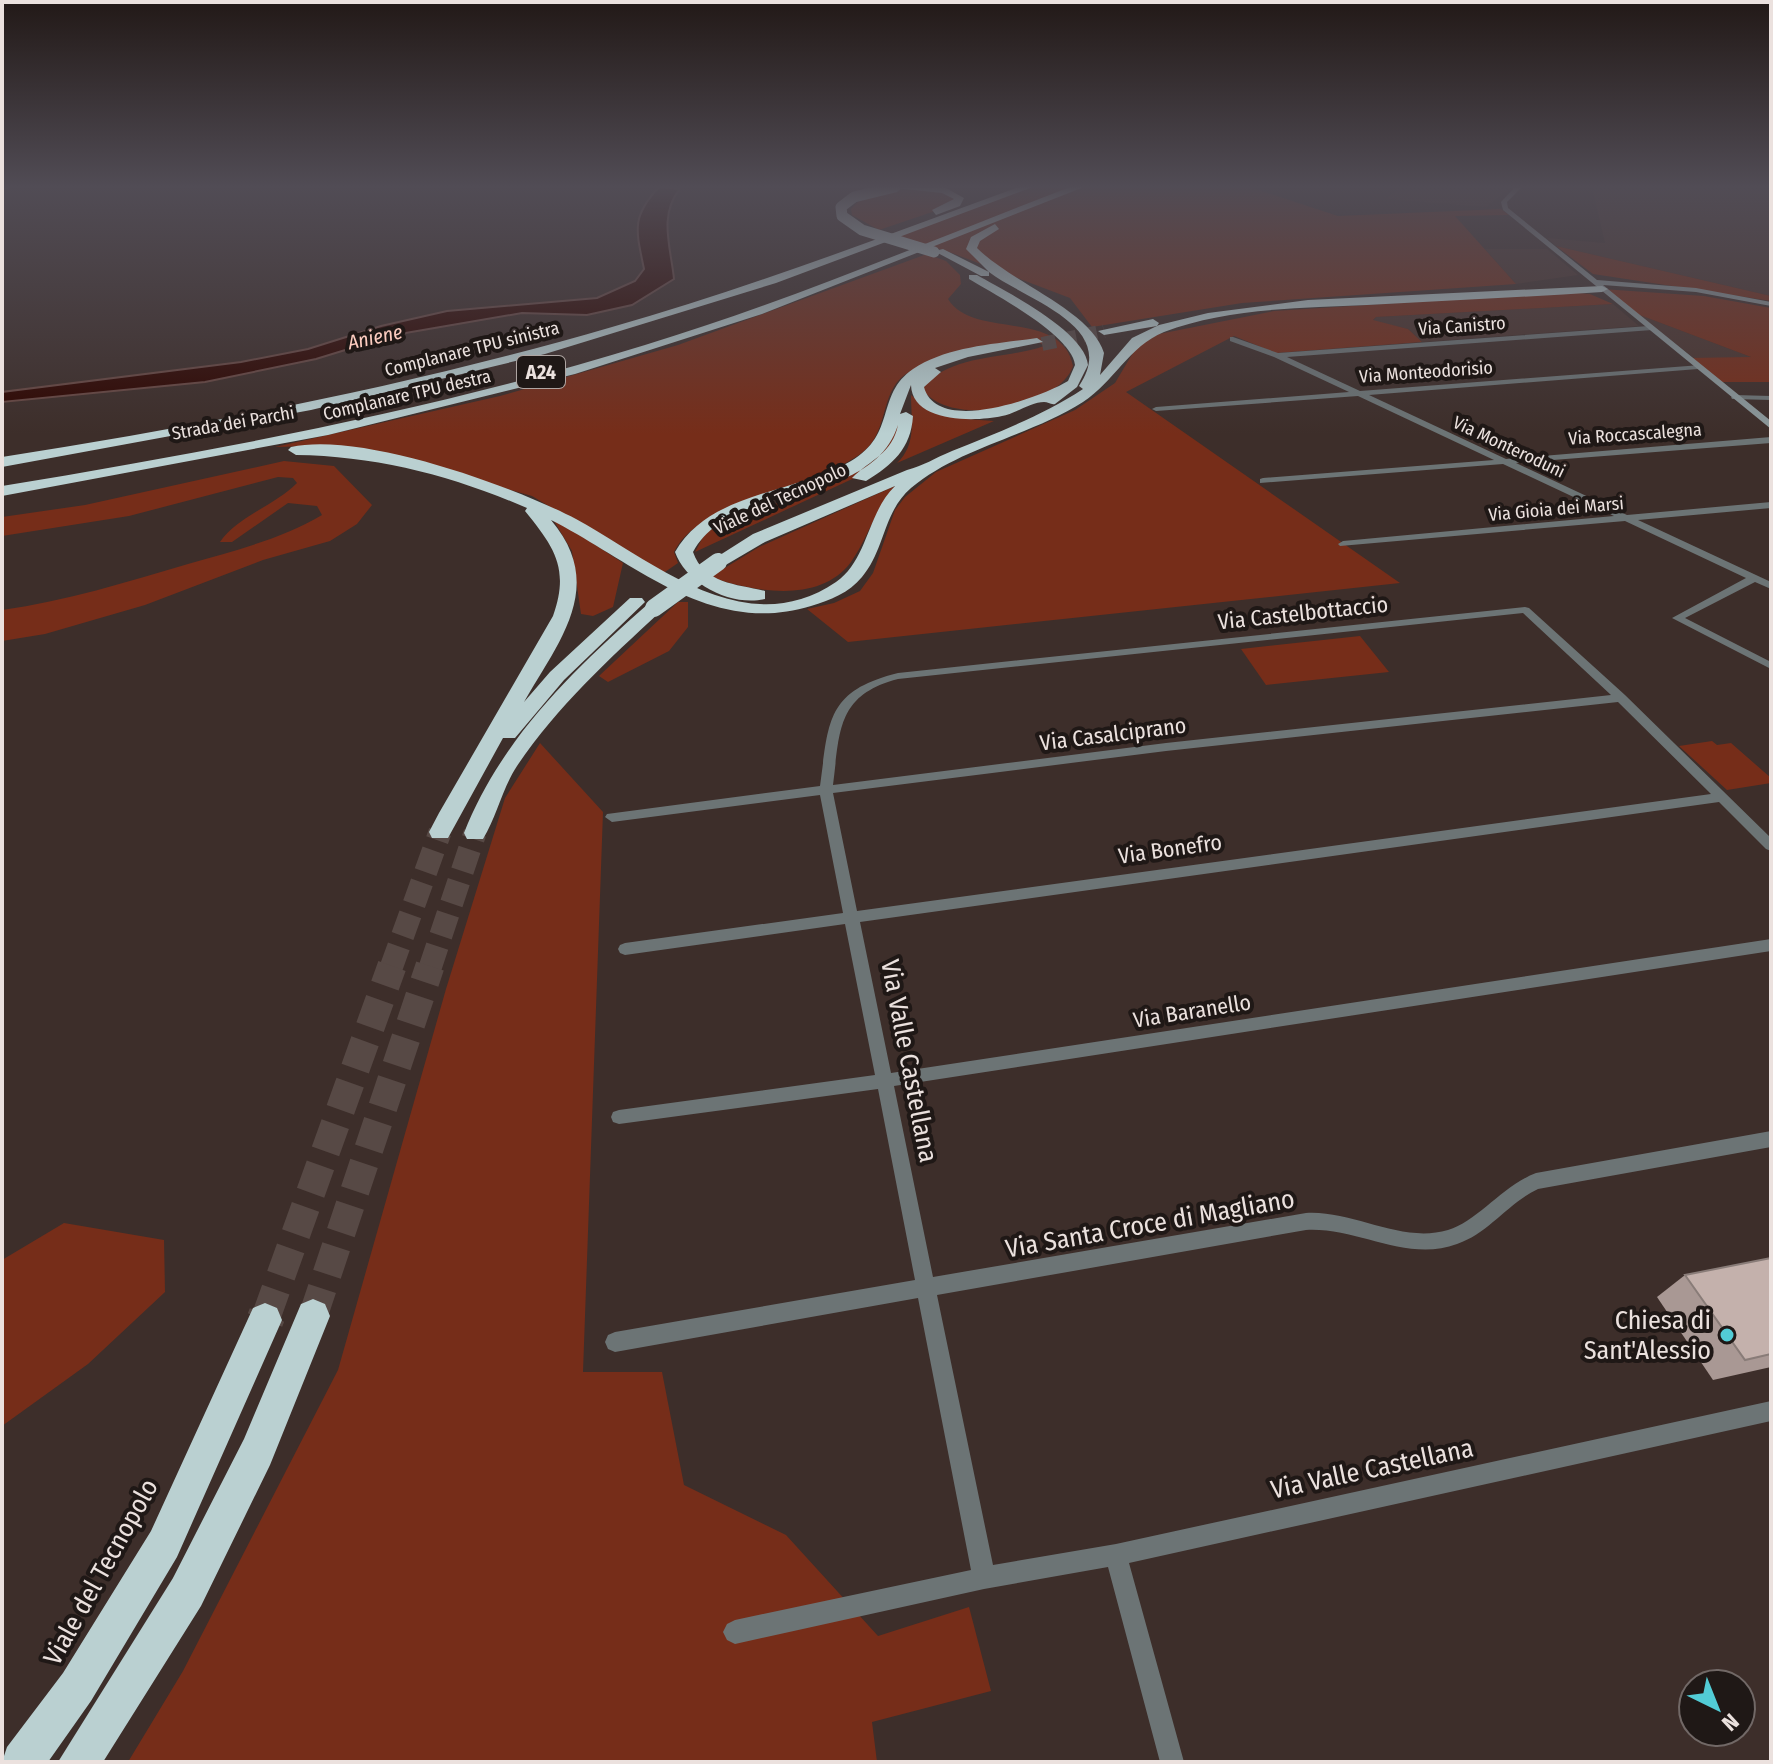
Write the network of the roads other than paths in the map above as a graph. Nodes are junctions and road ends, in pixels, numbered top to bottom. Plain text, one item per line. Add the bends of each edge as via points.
1 (790, 269) edge
2 (797, 269) edge
3 (823, 269) edge
4 (840, 269) edge
5 (862, 269) edge
6 (962, 269) edge
7 (978, 269) edge
8 (994, 269) edge
9 (1579, 269) edge
10 (1594, 282) junction
11 (1560, 286) junction
12 (1645, 291) junction
13 (1613, 297) junction
14 (708, 301) junction
15 (1325, 303) junction
16 (1771, 306) edge
17 (1649, 328) junction
18 (1100, 334) junction
19 (1233, 339) dead end
20 (1277, 355) junction
21 (1698, 367) junction
22 (485, 381) junction
23 (907, 381) junction
24 (1073, 383) junction
25 (1354, 393) junction
26 (1735, 397) junction
27 (1771, 398) edge
28 (1075, 401) junction
29 (1156, 409) dead end
30 (1771, 426) edge
31 (1771, 440) edge
32 (963, 452) junction
33 (55, 454) junction
34 (1500, 460) junction
35 (2, 462) edge
36 (2, 474) edge
37 (2, 481) edge
38 (1263, 481) dead end
39 (2, 493) edge
40 (835, 493) junction
41 (508, 494) junction
42 (1771, 505) edge
43 (1627, 519) junction
44 (1343, 544) dead end
45 (712, 558) junction
46 (863, 567) junction
47 (1755, 578) junction
48 (1771, 586) edge
49 (647, 603) junction
50 (1771, 666) edge
51 (1621, 698) junction
52 (465, 785) junction
53 (826, 791) junction
54 (1722, 797) junction
55 (612, 817) dead end
56 (440, 832) tunnel mouth
57 (475, 833) tunnel mouth
58 (1771, 846) edge
59 (853, 918) junction
60 (1771, 945) edge
61 (625, 949) dead end
62 (882, 1081) junction
63 (619, 1117) dead end
64 (1771, 1139) edge
65 (929, 1290) junction
66 (313, 1316) tunnel mouth
67 (265, 1320) tunnel mouth
68 (615, 1342) dead end
69 (1771, 1411) edge
70 (1116, 1555) junction
71 (984, 1578) junction
72 (735, 1632) dead end
73 (22, 1762) edge
74 (79, 1762) edge
75 (1172, 1762) edge

1 - 14 highway
2 - 14 highway, Complanare TPU sinistra
3 - 22 highway, Strada dei Parchi / A24 via 669,326
4 - 37 highway, Strada dei Parchi / A24 via 563,366 298,429
5 - 39 highway, Complanare TPU destra via 709,327 542,380 290,440
6 - 24 highway via 985,294 1058,333 1080,354 1082,365
7 - 18 highway
8 - 18 highway
9 - 10 street
10 - 11 highway
10 - 11 highway
10 - 12 street
10 - 13 street
10 - 16 street via 1707,292
11 - 13 highway
11 - 15 highway
11 - 18 highway via 1244,305
12 - 13 street
12 - 16 street
13 - 17 street
14 - 33 highway, Complanare TPU sinistra via 419,382
15 - 18 highway via 1206,313
15 - 28 highway, Viale del Tecnopolo via 1153,332 1131,344 1104,379
17 - 20 street, Via Canistro
17 - 21 street
18 - 28 highway via 1099,367
19 - 20 street, Via Monteroduni
20 - 25 street, Via Monteroduni
21 - 25 street, Via Monteodorisio
21 - 26 street
22 - 33 highway via 295,418
22 - 36 highway, Strada dei Parchi / A24 via 293,425
23 - 24 highway via 952,359 1039,343 950,365 924,378 917,391 934,407 982,415 1015,409
23 - 40 highway via 907,419 900,447 885,463
23 - 46 highway via 893,404 887,436 867,457 829,478 714,519 684,552 691,569 708,582 768,596 821,588
24 - 40 highway via 1028,412
25 - 29 street, Via Monteodorisio
25 - 34 street, Via Monteroduni
26 - 27 street
26 - 30 street
28 - 32 highway, Viale del Tecnopolo
31 - 34 street, Via Roccascalegna
32 - 45 highway, Viale del Tecnopolo
32 - 46 highway via 915,477 896,494 881,515
33 - 35 highway, Complanare TPU sinistra
34 - 38 street, Via Roccascalegna
34 - 43 street, Via Monteroduni
39 - 41 highway via 324,449 362,454
40 - 45 highway, Viale del Tecnopolo via 747,531
41 - 46 highway via 560,517 674,588 720,604 803,603 839,588
41 - 52 highway via 556,533 569,577 567,603 543,655
42 - 43 street, Via Gioia dei Marsi
43 - 44 street, Via Gioia dei Marsi
43 - 47 street, Via Monteroduni
45 - 49 highway, Viale del Tecnopolo, bridge
47 - 48 street, Via Monteroduni
47 - 50 street via 1677,618
49 - 52 highway, Viale del Tecnopolo via 557,676
49 - 57 highway, Viale del Tecnopolo via 532,735 495,785
51 - 53 street, Via Casalciprano via 1166,747
51 - 53 street, Via Castelbottaccio via 1525,610 898,676 862,686 841,709
51 - 54 street, Via Castelbottaccio
52 - 56 highway
53 - 55 street, Via Casalciprano
53 - 59 street, Via Valle Castellana
54 - 58 street, Via Castelbottaccio
54 - 59 street, Via Bonefro
59 - 61 street, Via Bonefro
59 - 62 street, Via Valle Castellana
60 - 62 street, Via Baranello
62 - 63 street, Via Baranello
62 - 65 street, Via Valle Castellana
64 - 65 street, Via Santa Croce di Magliano via 1536,1181 1444,1240 1316,1221
65 - 68 street, Via Santa Croce di Magliano
65 - 71 street, Via Valle Castellana
66 - 74 highway via 257,1452 187,1592
67 - 73 highway, Viale del Tecnopolo via 164,1544 77,1687
69 - 70 street, Via Valle Castellana
70 - 71 street, Via Valle Castellana
70 - 75 street
71 - 72 street, Via Valle Castellana

